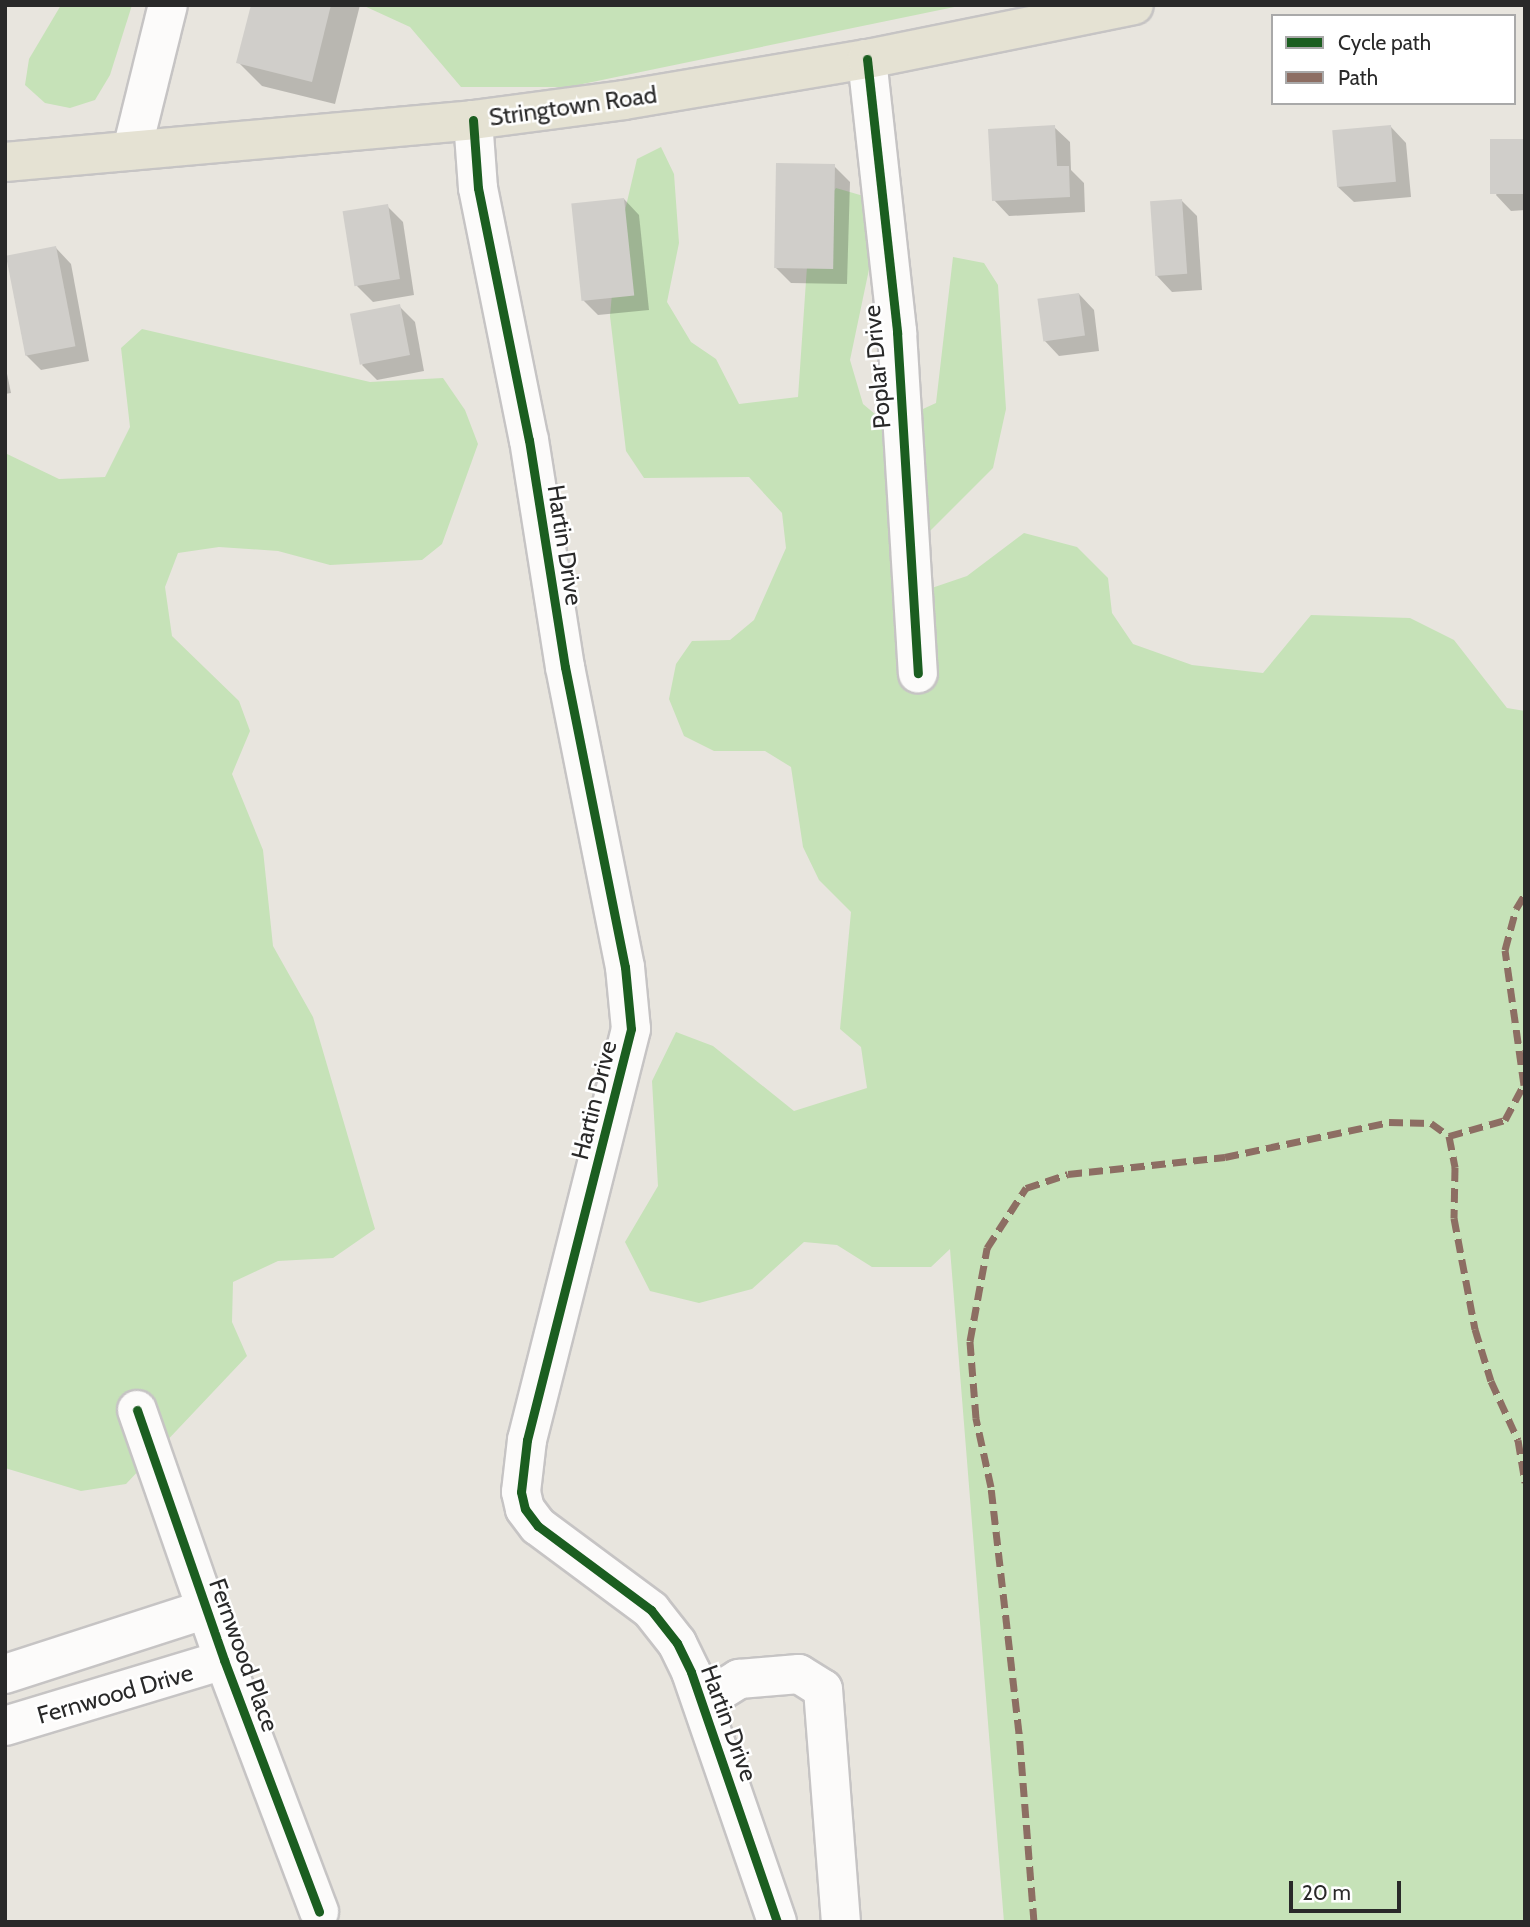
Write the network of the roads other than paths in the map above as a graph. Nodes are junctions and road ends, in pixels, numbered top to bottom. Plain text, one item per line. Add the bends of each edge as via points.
1 (1135, 5) edge
2 (162, 13) edge
3 (867, 59) junction
4 (473, 120) junction
5 (132, 150) junction
6 (5, 162) edge
7 (918, 673) dead end
8 (137, 1410) dead end
9 (206, 1609) junction
10 (224, 1660) junction
11 (5, 1674) edge
12 (702, 1702) junction
13 (5, 1726) edge
14 (318, 1912) dead end
15 (777, 1922) edge
16 (841, 1922) edge

1 - 3 main road, Stringtown Road
2 - 5 street
3 - 4 main road, Stringtown Road
3 - 7 street, Poplar Drive via 897,332
4 - 5 main road, Stringtown Road
4 - 12 street, Hartin Drive via 478,188 530,440 565,667 625,967 631,1029 527,1440 521,1492 525,1509 557,1545 651,1610 677,1643
5 - 6 main road, Stringtown Road
8 - 9 street, Fernwood Place
9 - 10 street, Fernwood Place
9 - 11 street, Fernwood Drive
10 - 13 street, Fernwood Drive
10 - 14 street, Fernwood Place
12 - 15 street, Hartin Drive
12 - 16 street via 739,1679 799,1674 822,1689

